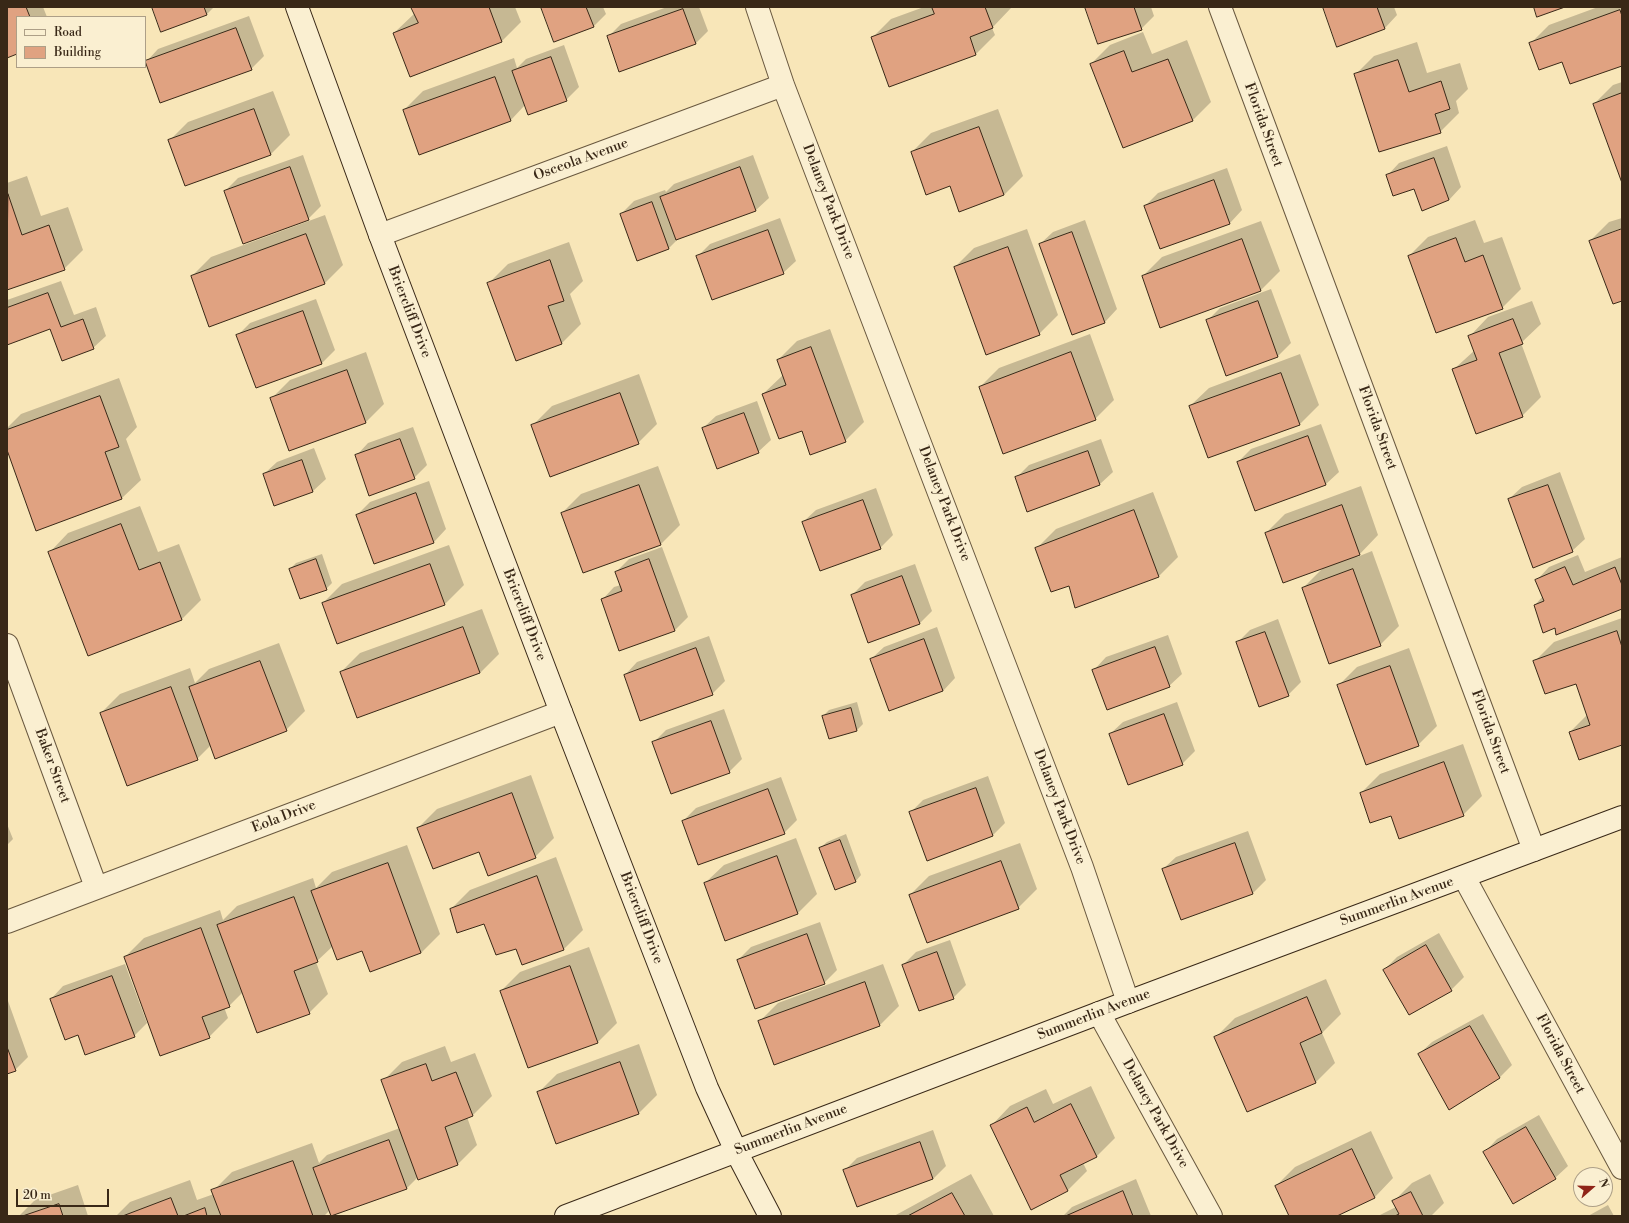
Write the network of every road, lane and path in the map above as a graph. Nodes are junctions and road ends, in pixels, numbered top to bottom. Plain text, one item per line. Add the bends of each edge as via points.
1 (297, 7) edge
2 (757, 7) edge
3 (1220, 7) edge
4 (783, 86) junction
5 (380, 235) junction
6 (7, 644) edge
7 (561, 712) junction
8 (1622, 816) edge
9 (1534, 850) junction
10 (1464, 877) junction
11 (96, 887) junction
12 (7, 922) edge
13 (1128, 1002) junction
14 (1099, 1013) junction
15 (736, 1151) junction
16 (1622, 1168) edge
17 (566, 1216) edge
18 (770, 1216) edge
19 (1211, 1216) edge

1 - 5 street, Briercliff Drive
2 - 4 street, Delaney Park Drive
3 - 9 street, Florida Street
4 - 5 street, Osceola Avenue
4 - 13 street, Delaney Park Drive via 1079,860
5 - 7 street, Briercliff Drive
6 - 11 street, Baker Street
7 - 11 street, Eola Drive
7 - 15 street, Briercliff Drive via 706,1088
8 - 9 street, Summerlin Avenue
9 - 10 street, Summerlin Avenue
10 - 13 street, Summerlin Avenue
10 - 16 street, Florida Street
11 - 12 street, Eola Drive
13 - 14 street, Summerlin Avenue
14 - 15 street, Summerlin Avenue
14 - 19 street, Delaney Park Drive
15 - 17 street, Summerlin Avenue
15 - 18 street, Briercliff Drive

